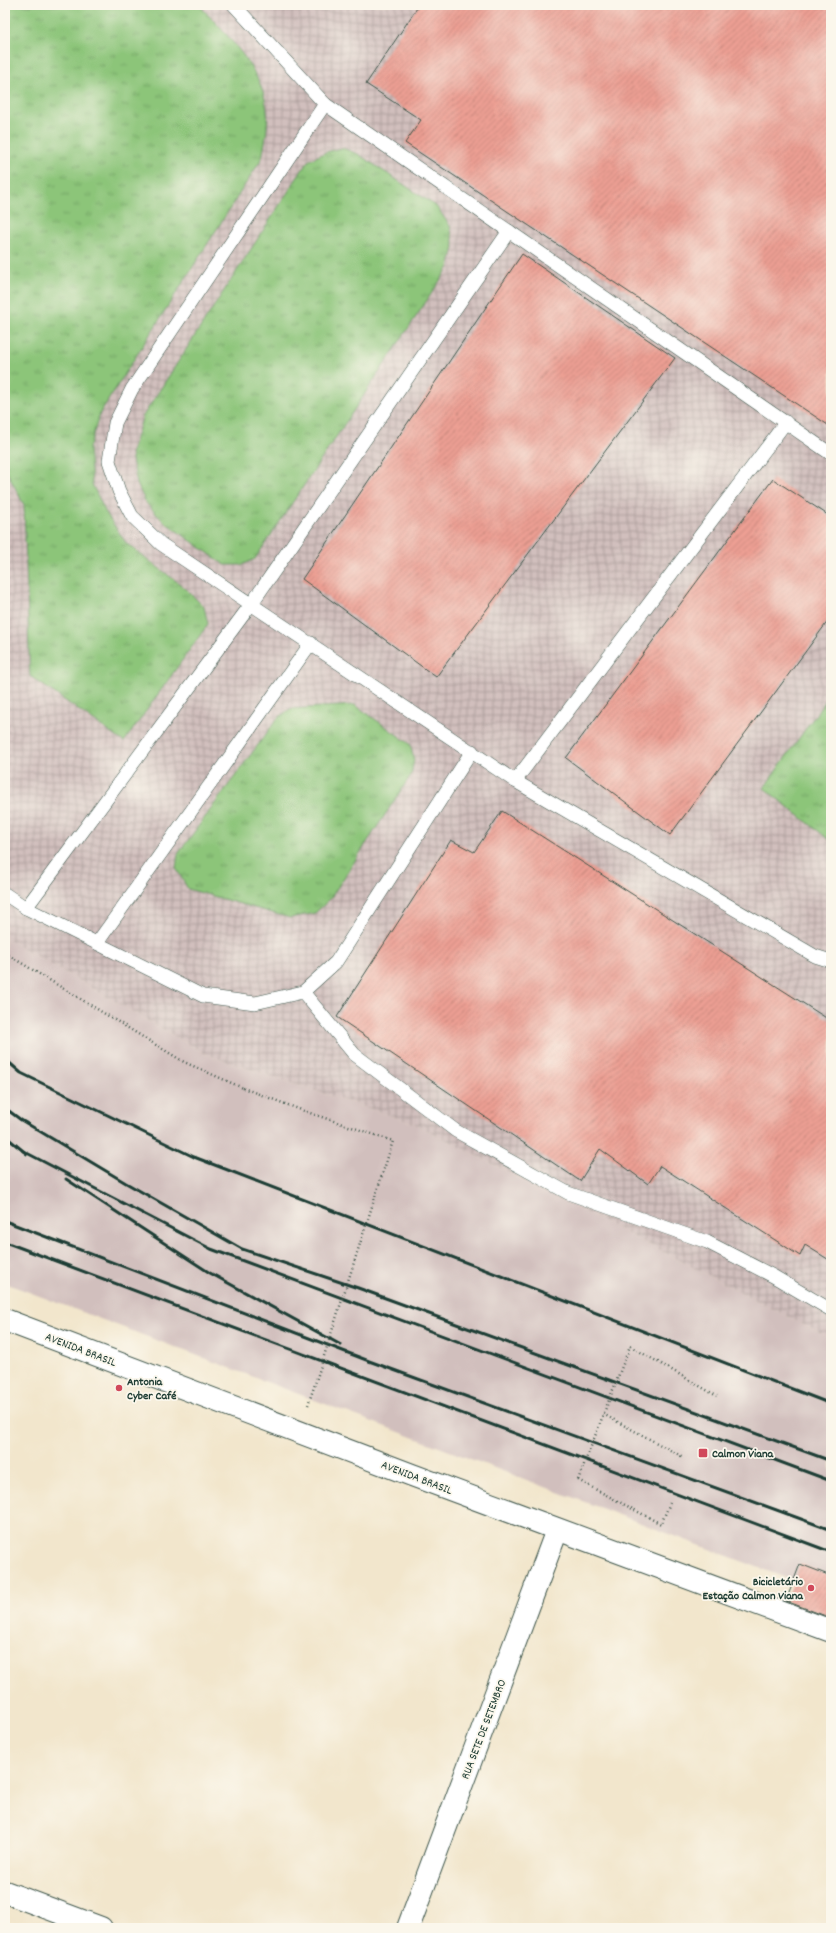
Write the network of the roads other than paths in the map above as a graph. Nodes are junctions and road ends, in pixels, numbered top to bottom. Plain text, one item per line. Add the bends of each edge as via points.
1 (234, 5) edge
2 (325, 104) junction
3 (509, 231) junction
4 (786, 422) junction
5 (831, 454) edge
6 (252, 603) junction
7 (311, 643) junction
8 (472, 751) junction
9 (515, 781) junction
10 (5, 894) edge
11 (26, 908) junction
12 (97, 943) junction
13 (831, 961) edge
14 (303, 992) junction
15 (831, 1310) edge
16 (5, 1320) edge
17 (557, 1530) junction
18 (831, 1631) edge
19 (5, 1892) edge
20 (101, 1928) edge
21 (408, 1928) edge

1 - 2 lane
2 - 3 lane
2 - 6 lane via 132,389 115,422 110,453 109,461 119,491 132,516 161,544
3 - 4 lane
3 - 6 lane
4 - 5 lane
4 - 9 lane
6 - 7 lane
6 - 11 lane
7 - 8 lane
7 - 12 lane
8 - 9 lane
8 - 14 lane via 336,962
9 - 13 lane via 815,956
10 - 11 lane
11 - 12 lane
12 - 14 lane via 203,996 255,1003
14 - 15 lane via 354,1054 456,1131 568,1193 707,1242
16 - 17 main road, AVENIDA BRASIL
17 - 18 main road, AVENIDA BRASIL
17 - 21 main road, RUA SETE DE SETEMBRO
19 - 20 main road

